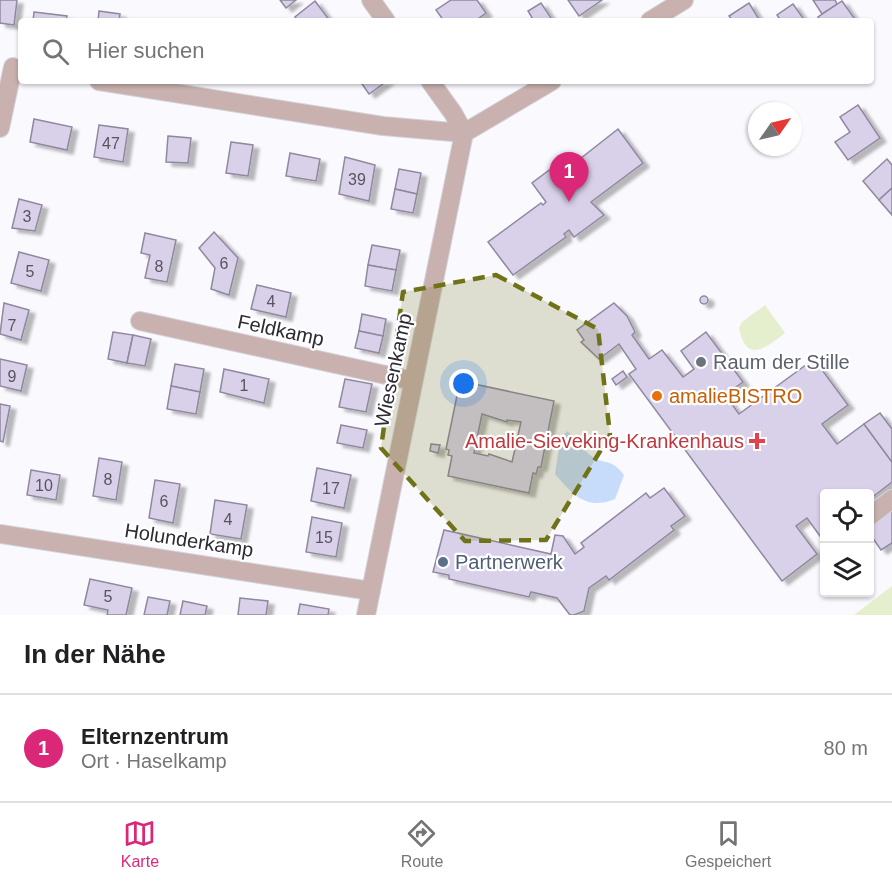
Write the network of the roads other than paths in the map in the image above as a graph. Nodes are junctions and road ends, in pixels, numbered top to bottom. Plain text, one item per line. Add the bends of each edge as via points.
1 (371, 0) edge
2 (684, 0) edge
3 (385, 18) edge
4 (655, 18) edge
5 (11, 67) edge
6 (118, 84) edge
7 (432, 84) edge
8 (547, 84) edge
9 (0, 128) edge
10 (464, 134) junction
11 (140, 321) dead end
12 (413, 381) junction
13 (892, 499) edge
14 (874, 513) edge
15 (0, 534) edge
16 (371, 591) junction
17 (366, 615) edge

1 - 3 street
2 - 4 street
5 - 9 street
6 - 10 street via 383,126
7 - 10 street
8 - 10 street
10 - 12 street, Wiesenkamp
11 - 12 street, Feldkamp
12 - 16 street, Wiesenkamp
13 - 14 street
15 - 16 street, Holunderkamp
16 - 17 street, Wiesenkamp

